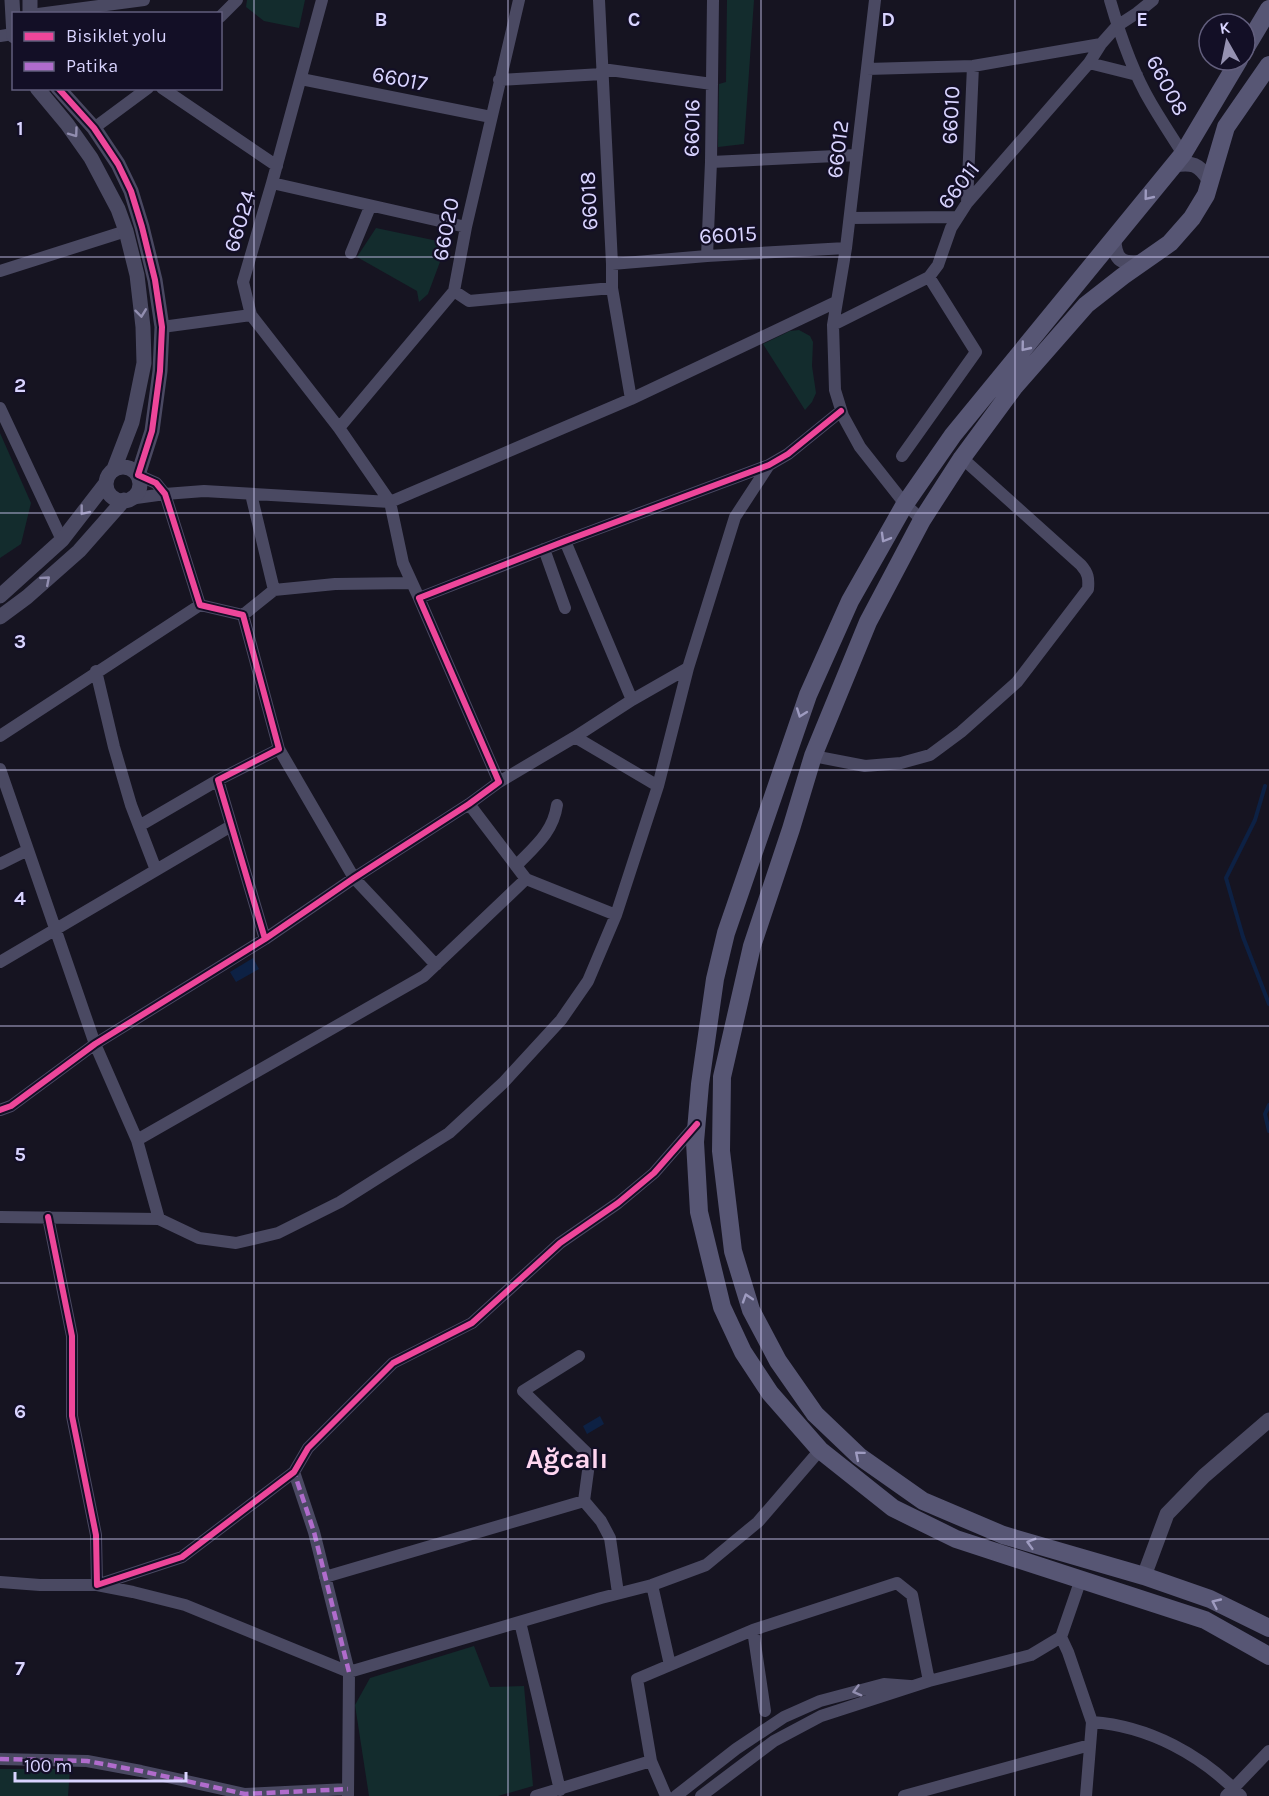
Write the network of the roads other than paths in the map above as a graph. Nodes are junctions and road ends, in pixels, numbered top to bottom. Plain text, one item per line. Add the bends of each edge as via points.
1 (144, 0) edge
2 (237, 0) edge
3 (322, 0) edge
4 (519, 0) edge
5 (599, 0) edge
6 (713, 0) edge
7 (875, 0) edge
8 (1110, 0) edge
9 (1153, 0) edge
10 (1269, 9) edge
11 (53, 12) edge
12 (222, 15) edge
13 (1117, 26) junction
14 (1257, 29) edge
15 (1101, 44) junction
16 (1089, 63) junction
17 (1269, 65) edge
18 (973, 66) junction
19 (867, 69) junction
20 (602, 71) junction
21 (1232, 72) edge
22 (1137, 75) junction
23 (301, 79) junction
24 (499, 80) junction
25 (712, 84) junction
26 (39, 90) edge
27 (60, 90) edge
28 (145, 90) edge
29 (165, 90) edge
30 (491, 117) junction
31 (94, 128) junction
32 (857, 155) junction
33 (1178, 159) junction
34 (711, 162) junction
35 (277, 166) junction
36 (1209, 180) junction
37 (272, 183) junction
38 (967, 203) junction
39 (370, 207) junction
40 (958, 217) junction
41 (850, 218) junction
42 (466, 227) junction
43 (126, 231) junction
44 (1114, 238) junction
45 (846, 248) junction
46 (351, 253) dead end
47 (707, 256) junction
48 (1144, 262) junction
49 (612, 264) junction
50 (0, 271) edge
51 (929, 277) junction
52 (612, 288) junction
53 (454, 291) junction
54 (836, 302) junction
55 (251, 315) junction
56 (833, 326) junction
57 (162, 327) junction
58 (630, 399) junction
59 (0, 408) edge
60 (842, 411) junction
61 (339, 429) junction
62 (902, 456) dead end
63 (962, 458) junction
64 (769, 465) junction
65 (110, 476) junction
66 (138, 476) junction
67 (165, 494) junction
68 (252, 494) junction
69 (127, 500) junction
70 (390, 502) junction
71 (905, 504) junction
72 (922, 520) junction
73 (62, 540) junction
74 (565, 541) junction
75 (544, 549) junction
76 (412, 583) junction
77 (274, 590) junction
78 (0, 596) edge
79 (419, 598) junction
80 (200, 604) junction
81 (565, 608) dead end
82 (243, 615) junction
83 (0, 616) edge
84 (688, 668) junction
85 (96, 671) junction
86 (632, 700) junction
87 (0, 736) edge
88 (575, 738) junction
89 (279, 749) junction
90 (813, 756) junction
91 (0, 769) edge
92 (218, 780) junction
93 (500, 782) junction
94 (658, 786) junction
95 (469, 804) junction
96 (557, 805) dead end
97 (139, 826) junction
98 (231, 826) junction
99 (28, 850) junction
100 (0, 864) edge
101 (516, 866) junction
102 (156, 870) junction
103 (354, 878) junction
104 (526, 879) junction
105 (616, 915) junction
106 (56, 930) junction
107 (265, 939) junction
108 (0, 962) edge
109 (435, 965) junction
110 (95, 1044) junction
111 (0, 1110) edge
112 (697, 1124) junction
113 (137, 1140) junction
114 (0, 1216) edge
115 (48, 1217) junction
116 (159, 1219) junction
117 (579, 1356) dead end
118 (1269, 1420) edge
119 (820, 1450) junction
120 (294, 1472) junction
121 (584, 1501) junction
122 (1144, 1576) junction
123 (325, 1577) junction
124 (1081, 1579) junction
125 (0, 1582) edge
126 (98, 1585) junction
127 (652, 1585) junction
128 (618, 1593) junction
129 (520, 1622) junction
130 (1269, 1628) edge
131 (753, 1630) junction
132 (1060, 1638) junction
133 (1269, 1656) edge
134 (670, 1665) junction
135 (349, 1672) junction
136 (929, 1682) junction
137 (914, 1686) junction
138 (765, 1712) dead end
139 (1092, 1722) junction
140 (1090, 1745) junction
141 (1269, 1751) edge
142 (0, 1759) edge
143 (651, 1761) junction
144 (560, 1790) junction
145 (348, 1792) edge
146 (1234, 1793) edge
147 (536, 1796) edge
148 (666, 1796) edge
149 (676, 1796) edge
150 (701, 1796) edge
151 (905, 1796) edge
152 (1086, 1796) edge

1 - 11 street
2 - 12 street
3 - 23 street, 66024
4 - 24 street, 66020
5 - 20 street, 66018
6 - 25 street, 66016
7 - 19 street, 66012
8 - 13 street, 66008
9 - 13 street, 66011
10 - 14 main road
13 - 15 street, 66011
13 - 22 street, 66008
15 - 16 street, 66011
15 - 18 street
16 - 22 street
16 - 38 street, 66011
17 - 36 main road via 1226,127
18 - 19 street
18 - 38 street, 66010
19 - 32 street, 66012
20 - 24 street
20 - 25 street
20 - 49 street, 66018
21 - 33 main road
22 - 33 street, 66008
23 - 30 street, 66017
23 - 35 street, 66024
24 - 30 street, 66020
25 - 34 street, 66016
26 -> 43 street via 91,158
27 - 31 street
28 - 31 street
29 - 35 street
30 - 42 street, 66020
31 - 57 street via 131,191 155,280
32 - 34 street
32 - 41 street, 66012
33 - 36 street via 1197,166
33 -> 44 main road
34 - 47 street, 66016
35 - 37 street, 66024
36 - 48 main road via 1206,195 1192,218 1170,243
37 - 39 street
37 - 55 street, 66024 via 243,282
38 - 40 street, 66011
39 - 42 street
39 - 46 street
40 - 41 street
40 - 51 street, 66011
41 - 45 street, 66012
42 - 53 street, 66020
43 - 50 street
43 -> 65 street via 137,275 144,363 132,422
44 - 48 street via 1114,249 1121,260
44 -> 71 main road via 953,435
45 - 47 street, 66015
45 - 54 street, 66012
47 - 49 street, 66015
48 - 63 main road via 1086,305 1015,386
49 - 52 street, 66018
51 - 56 street
51 - 62 street via 975,352
52 - 53 street via 469,301
52 - 58 street, 66018
53 - 61 street, 66020
54 - 56 street, 66012
54 - 58 street
55 - 57 street
55 - 61 street, 66024
56 - 60 street, 66012 via 835,390
57 - 66 street via 152,431
58 - 70 street
59 - 73 street
60 - 64 street
60 - 71 street, 66012 via 860,447
61 - 70 street, 66024
63 - 72 main road
63 - 90 street via 1087,571 1088,589 1017,682 930,754 901,763 865,766
64 - 74 street
64 - 84 street via 735,517
65 - 66 street via 124,467
65 - 69 street via 107,489 113,497
65 -> 73 street
66 - 67 street via 156,483
66 - 69 street via 138,492
67 - 68 street
67 - 69 street
67 - 80 street
68 - 70 street
68 - 77 street
83 -> 69 street via 79,551
70 - 76 street via 403,563
71 - 72 street, 66012
71 -> 112 main road via 850,601 808,695 726,933 715,979
72 - 90 main road via 868,622
73 - 78 street
74 - 75 street
74 - 86 street
75 - 79 street
75 - 81 street
76 - 77 street
76 - 79 street
77 - 82 street
79 - 93 street
80 - 82 street
80 - 85 street
82 - 89 street
84 - 86 street
84 - 94 street
85 - 87 street
85 - 97 street
86 - 88 street
88 - 93 street
88 - 94 street
89 - 92 street
89 - 103 street
122 -> 90 main road via 1003,1535 923,1501 859,1456 815,1414 777,1361 752,1310 733,1251 721,1151 722,1077 752,946
91 - 99 street
92 - 97 street
92 - 98 street
93 - 95 street
94 - 105 street
95 - 101 street
95 - 103 street
96 - 101 street via 548,833
97 - 102 street
98 - 102 street
98 - 107 street
99 - 100 street
99 - 106 street
101 - 104 street
102 - 106 street
103 - 107 street
103 - 109 street
104 - 105 street
104 - 109 street
105 - 116 street via 588,981 561,1020 503,1083 449,1133 340,1202 278,1233 236,1243 199,1238
106 - 108 street
106 - 110 street
107 - 110 street
109 - 113 street via 424,976
110 - 111 street
110 - 113 street
112 - 119 main road via 699,1212 722,1307 743,1353 770,1393
112 - 120 street via 654,1173 560,1243 472,1323 393,1364 308,1448
113 - 116 street
114 - 115 street
115 - 116 street
115 - 126 street via 72,1336 72,1416 96,1535
117 - 121 street via 523,1391 590,1456
118 - 122 street via 1203,1476 1167,1514
119 - 124 main road via 893,1508 936,1530
119 - 127 street via 758,1522 706,1565
120 - 123 street
120 - 126 street via 182,1557
121 - 123 street
121 - 128 street via 610,1538
130 -> 122 main road via 1210,1599
123 - 135 street
124 - 132 street
124 - 133 main road via 1205,1620
125 - 126 street
126 - 135 street via 185,1605
127 - 128 street
127 - 134 street
128 - 129 street
129 - 135 street
129 - 144 street
131 - 134 street
131 - 136 street via 897,1583 912,1595
131 - 138 street
132 - 136 street via 1031,1655
132 - 139 street
134 - 143 street via 637,1679
135 - 145 street
136 - 137 street
137 -> 149 street via 884,1684 820,1701 784,1717
137 - 150 street via 821,1716 774,1741
139 - 140 street
139 - 146 street via 1113,1723 1171,1743 1201,1761
140 - 151 street
140 - 152 street
141 - 146 street
142 - 145 street via 87,1761 245,1794
143 - 144 street
143 - 148 street
144 - 147 street

